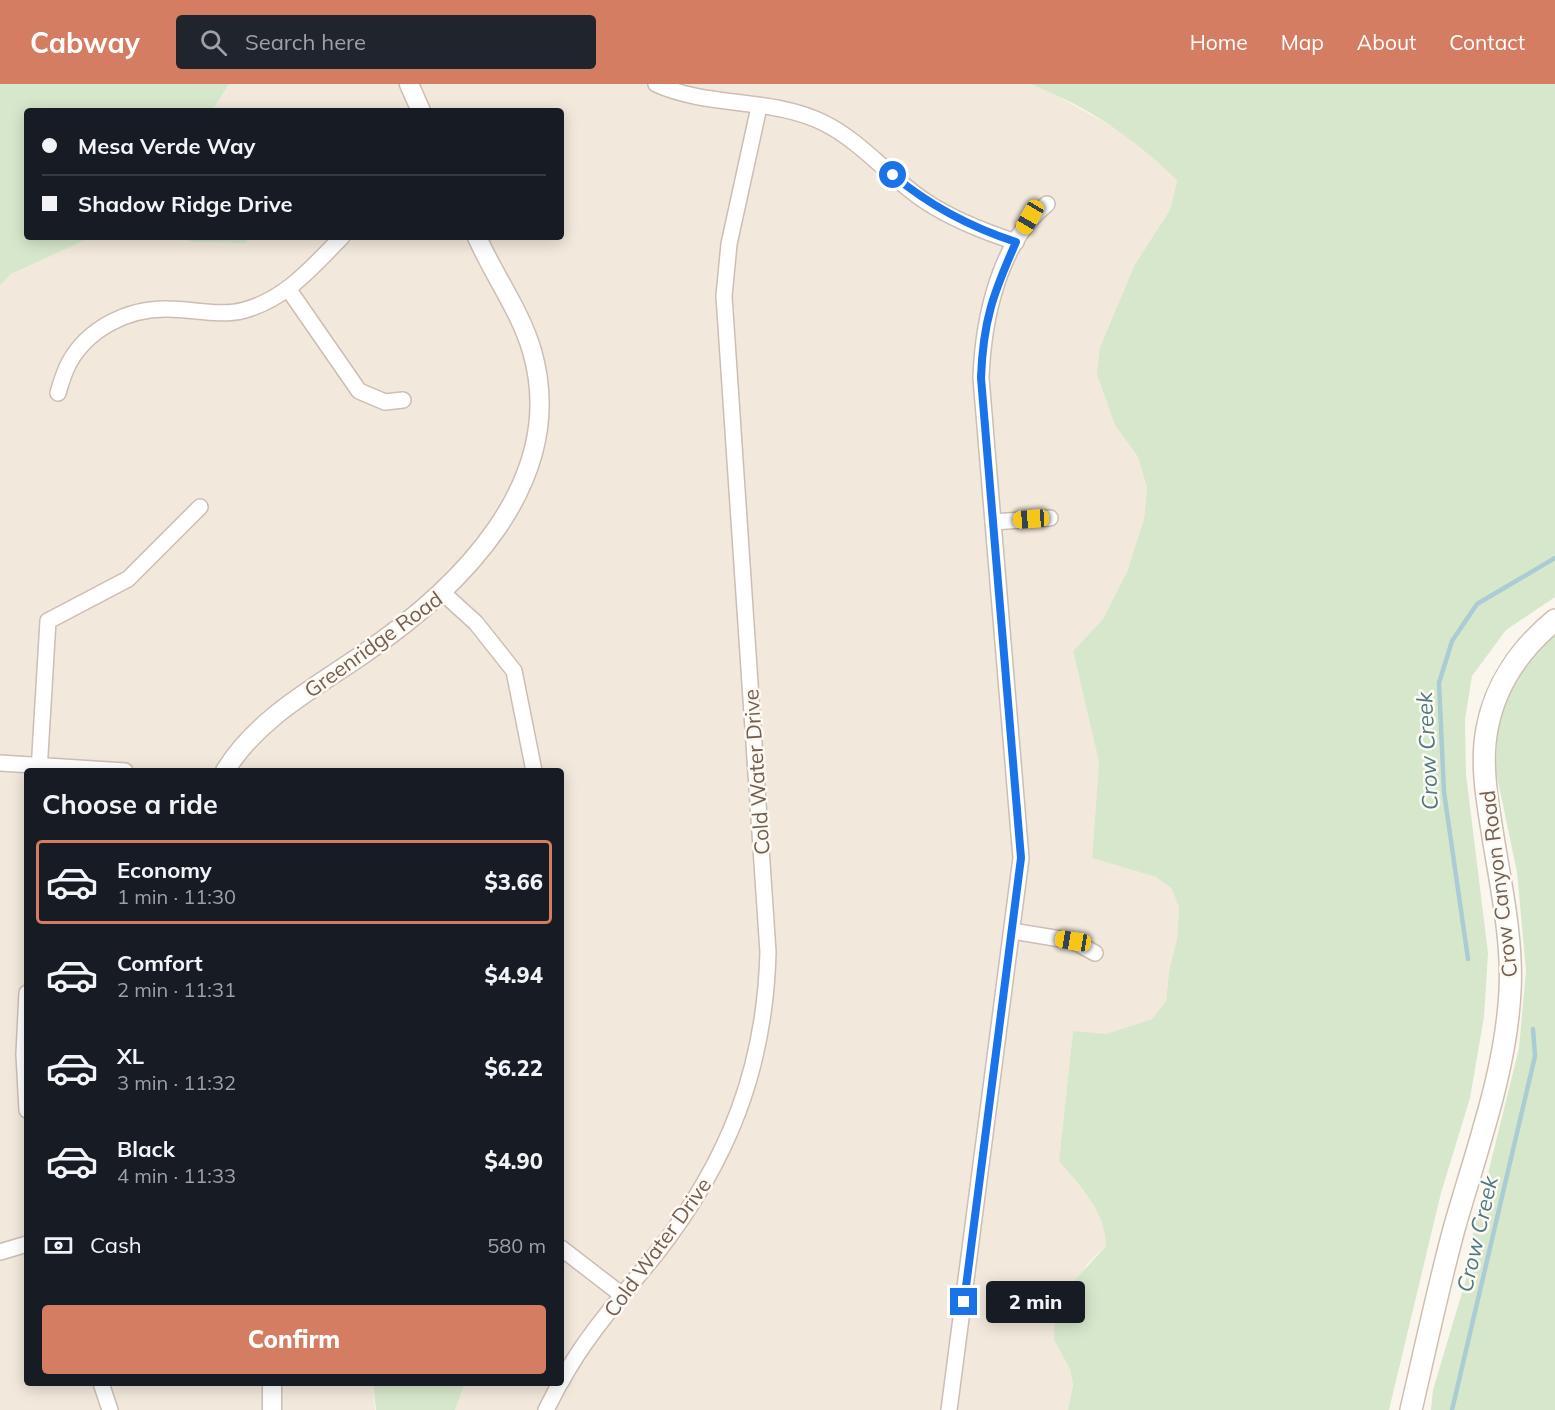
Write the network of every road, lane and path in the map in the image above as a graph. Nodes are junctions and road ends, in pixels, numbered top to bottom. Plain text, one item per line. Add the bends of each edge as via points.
1 (409, 84) edge
2 (656, 84) edge
3 (759, 107) junction
4 (420, 108) edge
5 (1047, 204) dead end
6 (339, 240) edge
7 (479, 240) edge
8 (1016, 242) junction
9 (289, 290) junction
10 (58, 393) dead end
11 (403, 400) dead end
12 (200, 507) dead end
13 (1050, 518) dead end
14 (993, 522) junction
15 (443, 593) junction
16 (1555, 620) edge
17 (0, 763) edge
18 (39, 768) edge
19 (228, 768) edge
20 (533, 768) edge
21 (1012, 931) junction
22 (1095, 953) dead end
23 (24, 1245) edge
24 (564, 1250) edge
25 (0, 1252) edge
26 (622, 1295) junction
27 (564, 1377) edge
28 (102, 1386) edge
29 (272, 1386) edge
30 (559, 1386) edge
31 (110, 1410) edge
32 (272, 1410) edge
33 (546, 1410) edge
34 (950, 1410) edge
35 (1411, 1410) edge

1 - 4 street
2 - 3 street via 688,96
3 - 8 street via 802,113 824,123 847,136 924,200 959,220
3 - 26 street, Cold Water Drive via 729,244 724,296 768,952 764,1012 743,1103 722,1152 689,1209
5 - 8 street via 1030,217
6 - 9 street
7 - 15 street, Greenridge Road via 525,330 538,384 538,414 534,450 506,515
8 - 14 street via 992,298 982,338 981,378
9 - 10 street via 243,310 220,313 152,309 112,321 99,328 68,363
9 - 11 street via 358,391 385,402
12 - 18 street via 128,579 48,621
13 - 14 street
14 - 21 street via 1019,812 1021,858
15 - 19 street, Greenridge Road via 263,726
15 - 20 street via 476,623 514,671
16 - 35 main road, Crow Canyon Road via 1531,640 1508,672 1486,731 1487,796 1508,934 1508,1030
17 - 18 street
21 - 22 street via 1073,941
21 - 34 street
23 - 25 street
24 - 26 street
26 - 27 street, Cold Water Drive
28 - 31 street
29 - 32 street
30 - 33 street, Cold Water Drive

